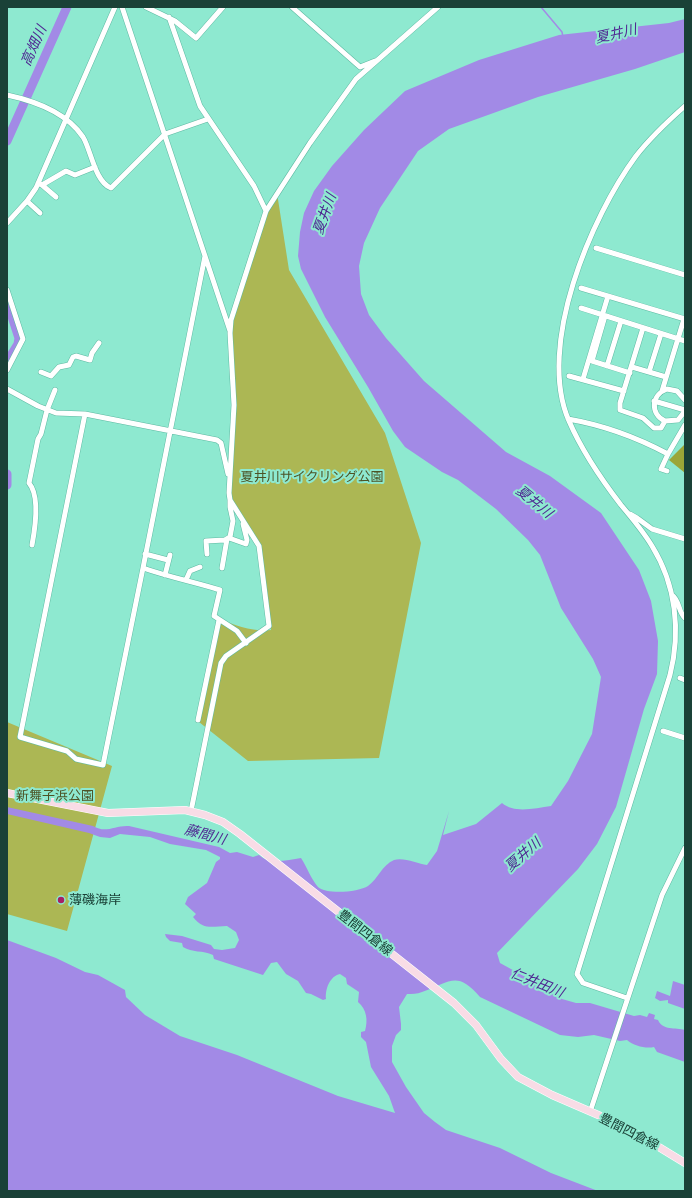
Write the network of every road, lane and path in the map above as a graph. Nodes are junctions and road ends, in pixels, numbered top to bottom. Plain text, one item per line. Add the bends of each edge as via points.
1 (115, 7) edge
2 (122, 7) edge
3 (146, 7) edge
4 (223, 7) edge
5 (292, 7) edge
6 (438, 7) edge
7 (169, 17) junction
8 (377, 61) junction
9 (7, 95) edge
10 (685, 106) edge
11 (65, 117) junction
12 (208, 119) junction
13 (165, 134) junction
14 (95, 167) junction
15 (40, 184) junction
16 (56, 197) dead end
17 (27, 201) junction
18 (266, 211) junction
19 (40, 213) dead end
20 (7, 223) edge
21 (596, 248) dead end
22 (206, 256) junction
23 (685, 275) edge
24 (581, 288) dead end
25 (7, 290) edge
26 (608, 296) junction
27 (581, 308) dead end
28 (604, 316) junction
29 (684, 319) edge
30 (621, 321) junction
31 (643, 328) junction
32 (230, 333) junction
33 (661, 334) junction
34 (677, 339) junction
35 (685, 341) edge
36 (99, 343) dead end
37 (607, 366) junction
38 (632, 367) junction
39 (7, 370) edge
40 (41, 372) dead end
41 (649, 372) junction
42 (630, 373) junction
43 (569, 376) dead end
44 (666, 377) junction
45 (583, 379) junction
46 (7, 389) edge
47 (55, 390) dead end
48 (624, 391) junction
49 (662, 391) junction
50 (685, 398) edge
51 (654, 401) junction
52 (47, 410) junction
53 (685, 410) edge
54 (85, 414) junction
55 (568, 419) junction
56 (665, 421) junction
57 (685, 424) edge
58 (170, 430) junction
59 (668, 454) junction
60 (667, 471) dead end
61 (229, 476) junction
62 (230, 500) junction
63 (629, 514) junction
64 (244, 523) junction
65 (228, 539) junction
66 (685, 539) edge
67 (32, 545) dead end
68 (146, 554) junction
69 (207, 554) dead end
70 (200, 567) dead end
71 (143, 568) junction
72 (222, 568) dead end
73 (165, 575) junction
74 (186, 580) junction
75 (672, 595) junction
76 (685, 618) edge
77 (219, 620) junction
78 (246, 643) junction
79 (198, 720) dead end
80 (664, 732) dead end
81 (685, 738) edge
82 (7, 793) edge
83 (191, 811) junction
84 (685, 848) edge
85 (627, 998) junction
86 (590, 1112) junction
87 (685, 1163) edge

1 - 11 street
2 - 13 street
3 - 7 street
4 - 7 street via 196,38
5 - 8 street via 360,67
6 - 8 street
7 - 12 street via 200,106
8 - 18 street via 356,78
9 - 11 street via 26,99
10 - 55 street via 636,156 603,212 578,269 567,308 558,368
11 - 14 street via 84,139
11 - 15 street
12 - 13 street
12 - 18 street via 254,186
13 - 14 street via 110,188
13 - 22 street
14 - 15 street via 75,175 66,171
15 - 16 street
15 - 17 street
17 - 19 street
17 - 20 street
18 - 32 street via 233,311
21 - 23 street
22 - 32 street
22 - 58 street
24 - 26 street
25 - 39 street via 23,339
26 - 28 street
26 - 29 street
27 - 28 street
28 - 30 street
28 - 37 street via 592,361
28 - 45 street
29 - 34 street
30 - 31 street
30 - 37 street
31 - 33 street
31 - 38 street
32 - 61 street via 234,405
33 - 34 street
33 - 41 street
34 - 35 street
34 - 44 street
36 - 40 street via 90,360 74,356 69,365 59,367 54,377
37 - 42 street
38 - 41 street
38 - 42 street
41 - 44 street
42 - 48 street
43 - 45 street
44 - 49 street
45 - 48 street
46 - 52 street
47 - 52 street
48 - 56 street via 620,410 643,418 654,428 661,428
49 - 50 street via 677,391
49 - 51 street
51 - 53 street
51 - 56 street via 654,411
52 - 54 street via 56,413
52 - 67 street via 29,483 34,490 35,507
53 - 56 street via 678,420
54 - 58 street
54 - 71 street via 20,737 67,751 76,759 103,765
55 - 59 street via 591,423 624,434
55 - 63 street via 593,464
57 - 59 street
58 - 61 street via 220,442
58 - 68 street
59 - 60 street via 661,469
61 - 62 street
62 - 64 street
62 - 65 street via 233,521
63 - 66 street via 652,529
63 - 75 street via 656,553
64 - 65 street via 246,544
64 - 78 street via 260,550 269,626
65 - 69 street via 206,541
65 - 72 street
68 - 71 street
68 - 73 street via 169,557
70 - 74 street via 190,571
71 - 73 street
73 - 74 street
74 - 77 street via 220,590 214,616
75 - 76 street
75 - 85 street via 676,644 670,675 578,974 583,983
77 - 78 street via 237,631
77 - 79 street
78 - 83 street via 226,656 221,663
80 - 81 street
82 - 83 main road, 豊間四倉線 via 108,813
83 - 86 main road, 豊間四倉線 via 223,822 444,996 476,1025 518,1077
84 - 85 street via 662,895
85 - 86 street
86 - 87 main road, 豊間四倉線 via 626,1127

